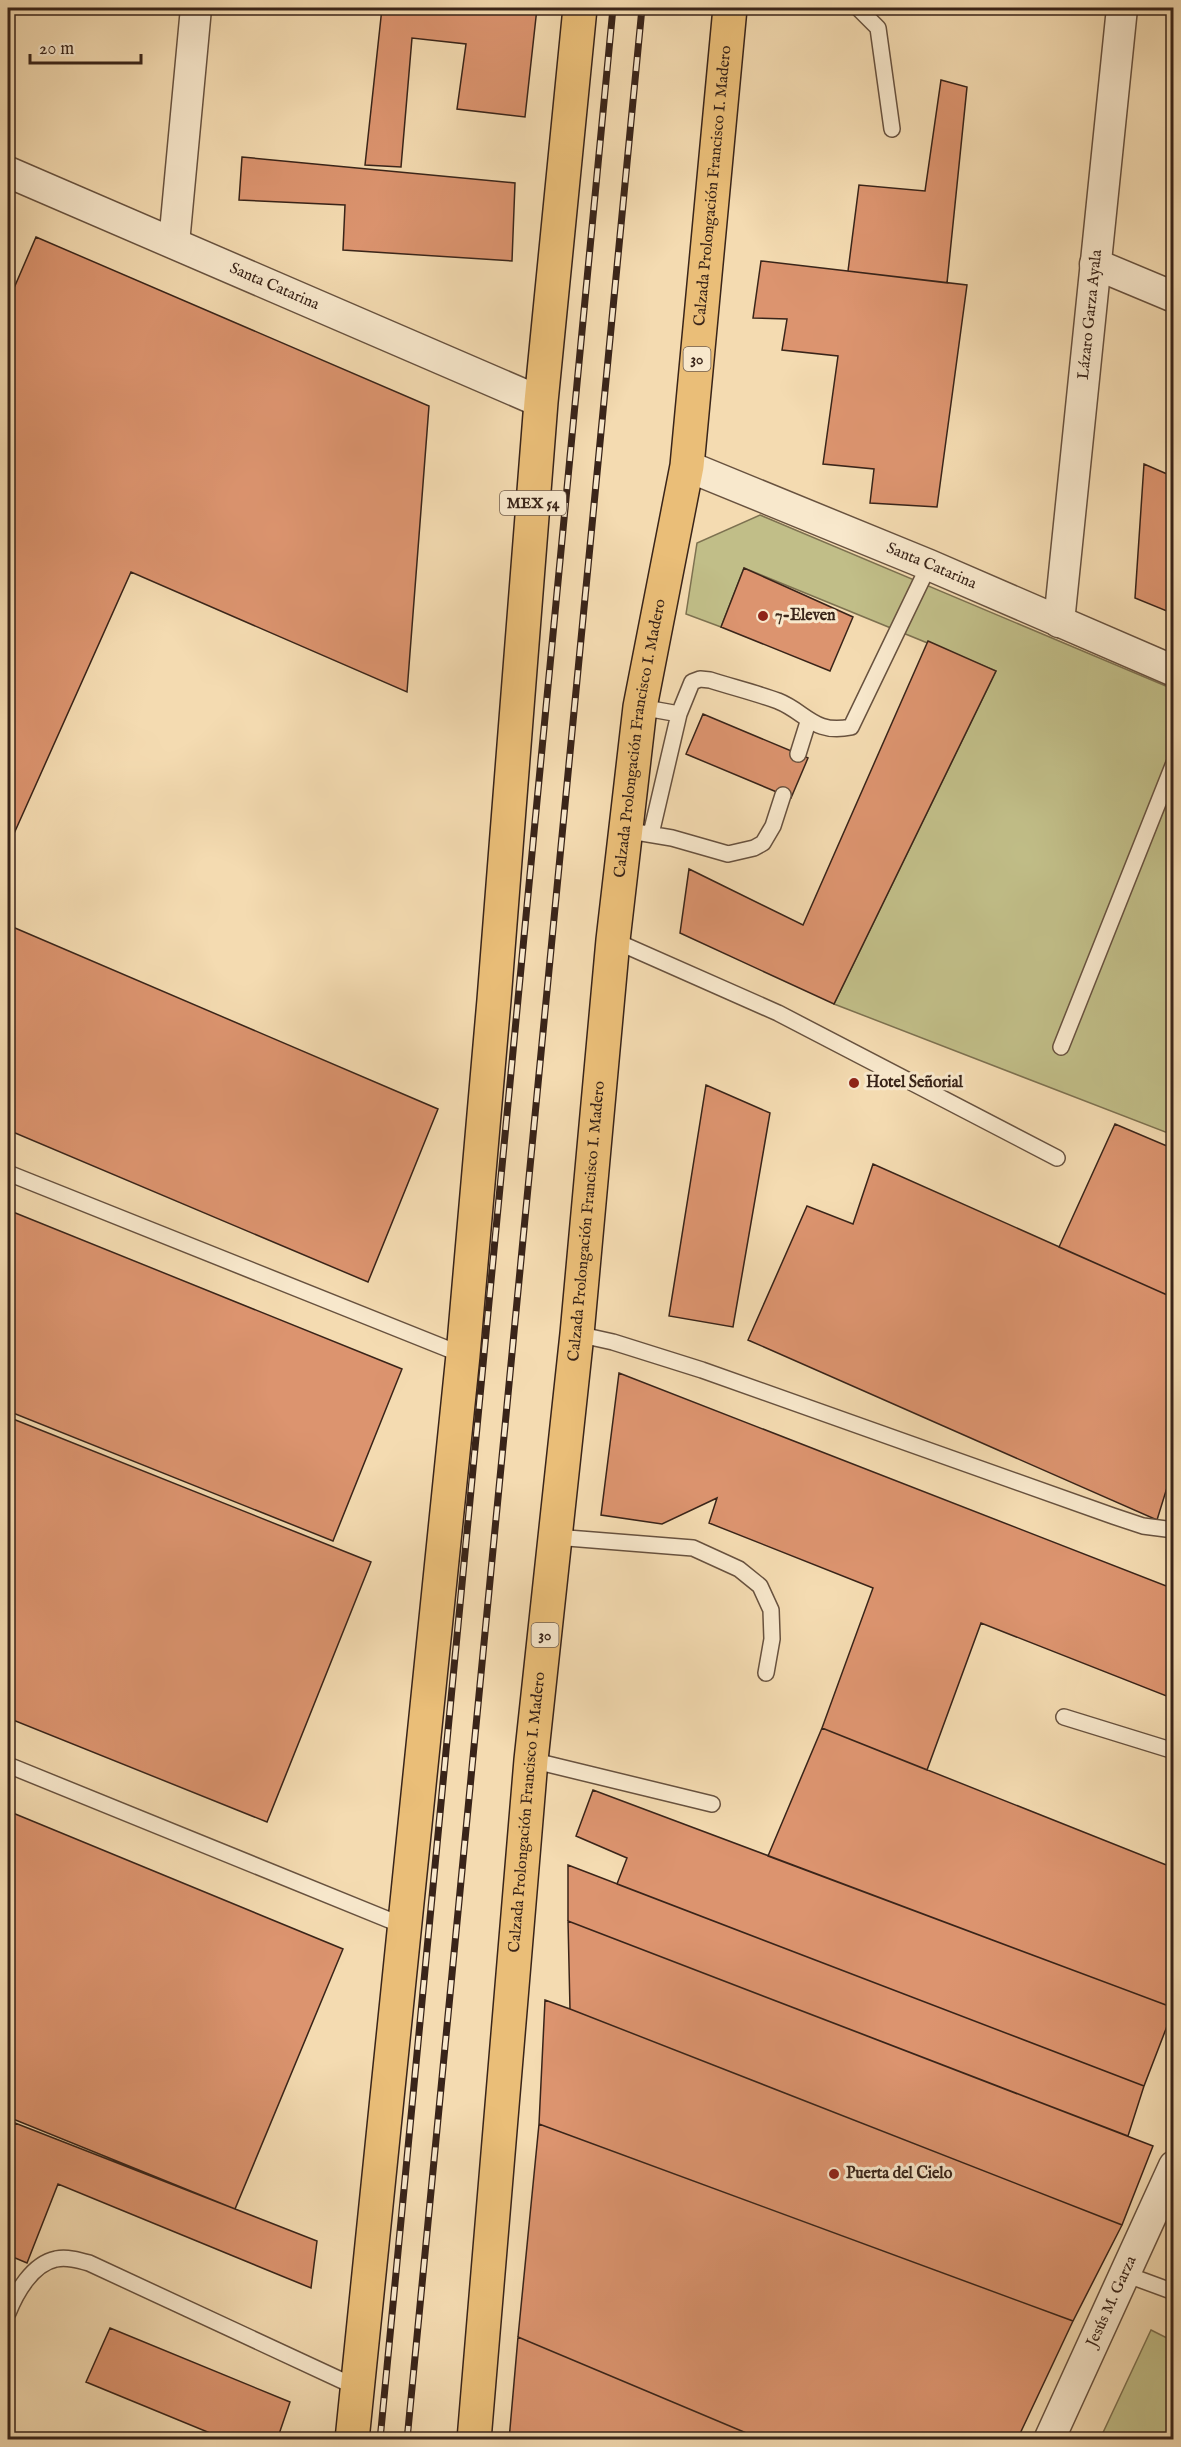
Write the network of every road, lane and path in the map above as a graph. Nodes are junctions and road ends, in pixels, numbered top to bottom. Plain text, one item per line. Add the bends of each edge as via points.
1 (196, 8) edge
2 (580, 8) edge
3 (730, 8) edge
4 (858, 8) edge
5 (1122, 8) edge
6 (892, 129) dead end
7 (8, 172) edge
8 (174, 243) junction
9 (1095, 264) junction
10 (1173, 297) edge
11 (541, 402) junction
12 (687, 466) junction
13 (929, 564) junction
14 (1059, 622) junction
15 (1173, 671) edge
16 (640, 707) junction
17 (679, 714) junction
18 (808, 722) junction
19 (798, 753) dead end
20 (1173, 764) edge
21 (783, 795) dead end
22 (638, 833) junction
23 (613, 939) junction
24 (1061, 1047) dead end
25 (1057, 1158) dead end
26 (8, 1173) edge
27 (577, 1334) junction
28 (463, 1355) junction
29 (1173, 1530) edge
30 (555, 1537) junction
31 (766, 1673) dead end
32 (1064, 1717) dead end
33 (1173, 1751) edge
34 (531, 1760) junction
35 (8, 1765) edge
36 (712, 1804) dead end
37 (404, 1926) junction
38 (1173, 2166) edge
39 (1125, 2274) junction
40 (1173, 2292) edge
41 (8, 2313) edge
42 (358, 2388) junction
43 (352, 2439) edge
44 (474, 2439) edge
45 (1049, 2439) edge

1 - 8 street
2 - 11 main road, MEX 54
3 - 12 main road, Calzada Prolongación Francisco I. Madero / 30
4 - 6 lane via 878,28
5 - 9 street, Lázaro Garza Ayala
7 - 8 street, Santa Catarina
8 - 11 street, Santa Catarina
9 - 10 street
9 - 14 street, Lázaro Garza Ayala
11 - 28 main road, MEX 54
12 - 13 street, Santa Catarina
12 - 16 main road, Calzada Prolongación Francisco I. Madero / 30
13 - 14 street, Santa Catarina
13 - 18 lane via 851,727 838,730
14 - 15 street, Santa Catarina
16 - 17 lane
16 - 22 main road, Calzada Prolongación Francisco I. Madero / 30
17 - 18 lane via 692,682 700,678 779,702
17 - 22 lane
18 - 19 lane
20 - 24 lane
21 - 22 lane via 773,826 763,843 754,848 728,854
22 - 23 main road, Calzada Prolongación Francisco I. Madero / 30
23 - 25 lane via 778,1013
23 - 27 main road, Calzada Prolongación Francisco I. Madero / 30
26 - 28 lane
27 - 29 lane via 702,1370 1143,1526
27 - 30 main road, Calzada Prolongación Francisco I. Madero / 30
28 - 37 main road
30 - 31 lane via 693,1548 739,1569 760,1586 771,1610 772,1639
30 - 34 main road, Calzada Prolongación Francisco I. Madero / 30
32 - 33 lane
34 - 36 lane
34 - 44 main road, Calzada Prolongación Francisco I. Madero / 30
35 - 37 lane
37 - 42 main road
38 - 39 street, Jesús M. Garza
39 - 40 lane
39 - 45 street, Jesús M. Garza
41 - 42 lane via 16,2292 26,2280 55,2259 73,2259
42 - 43 main road

